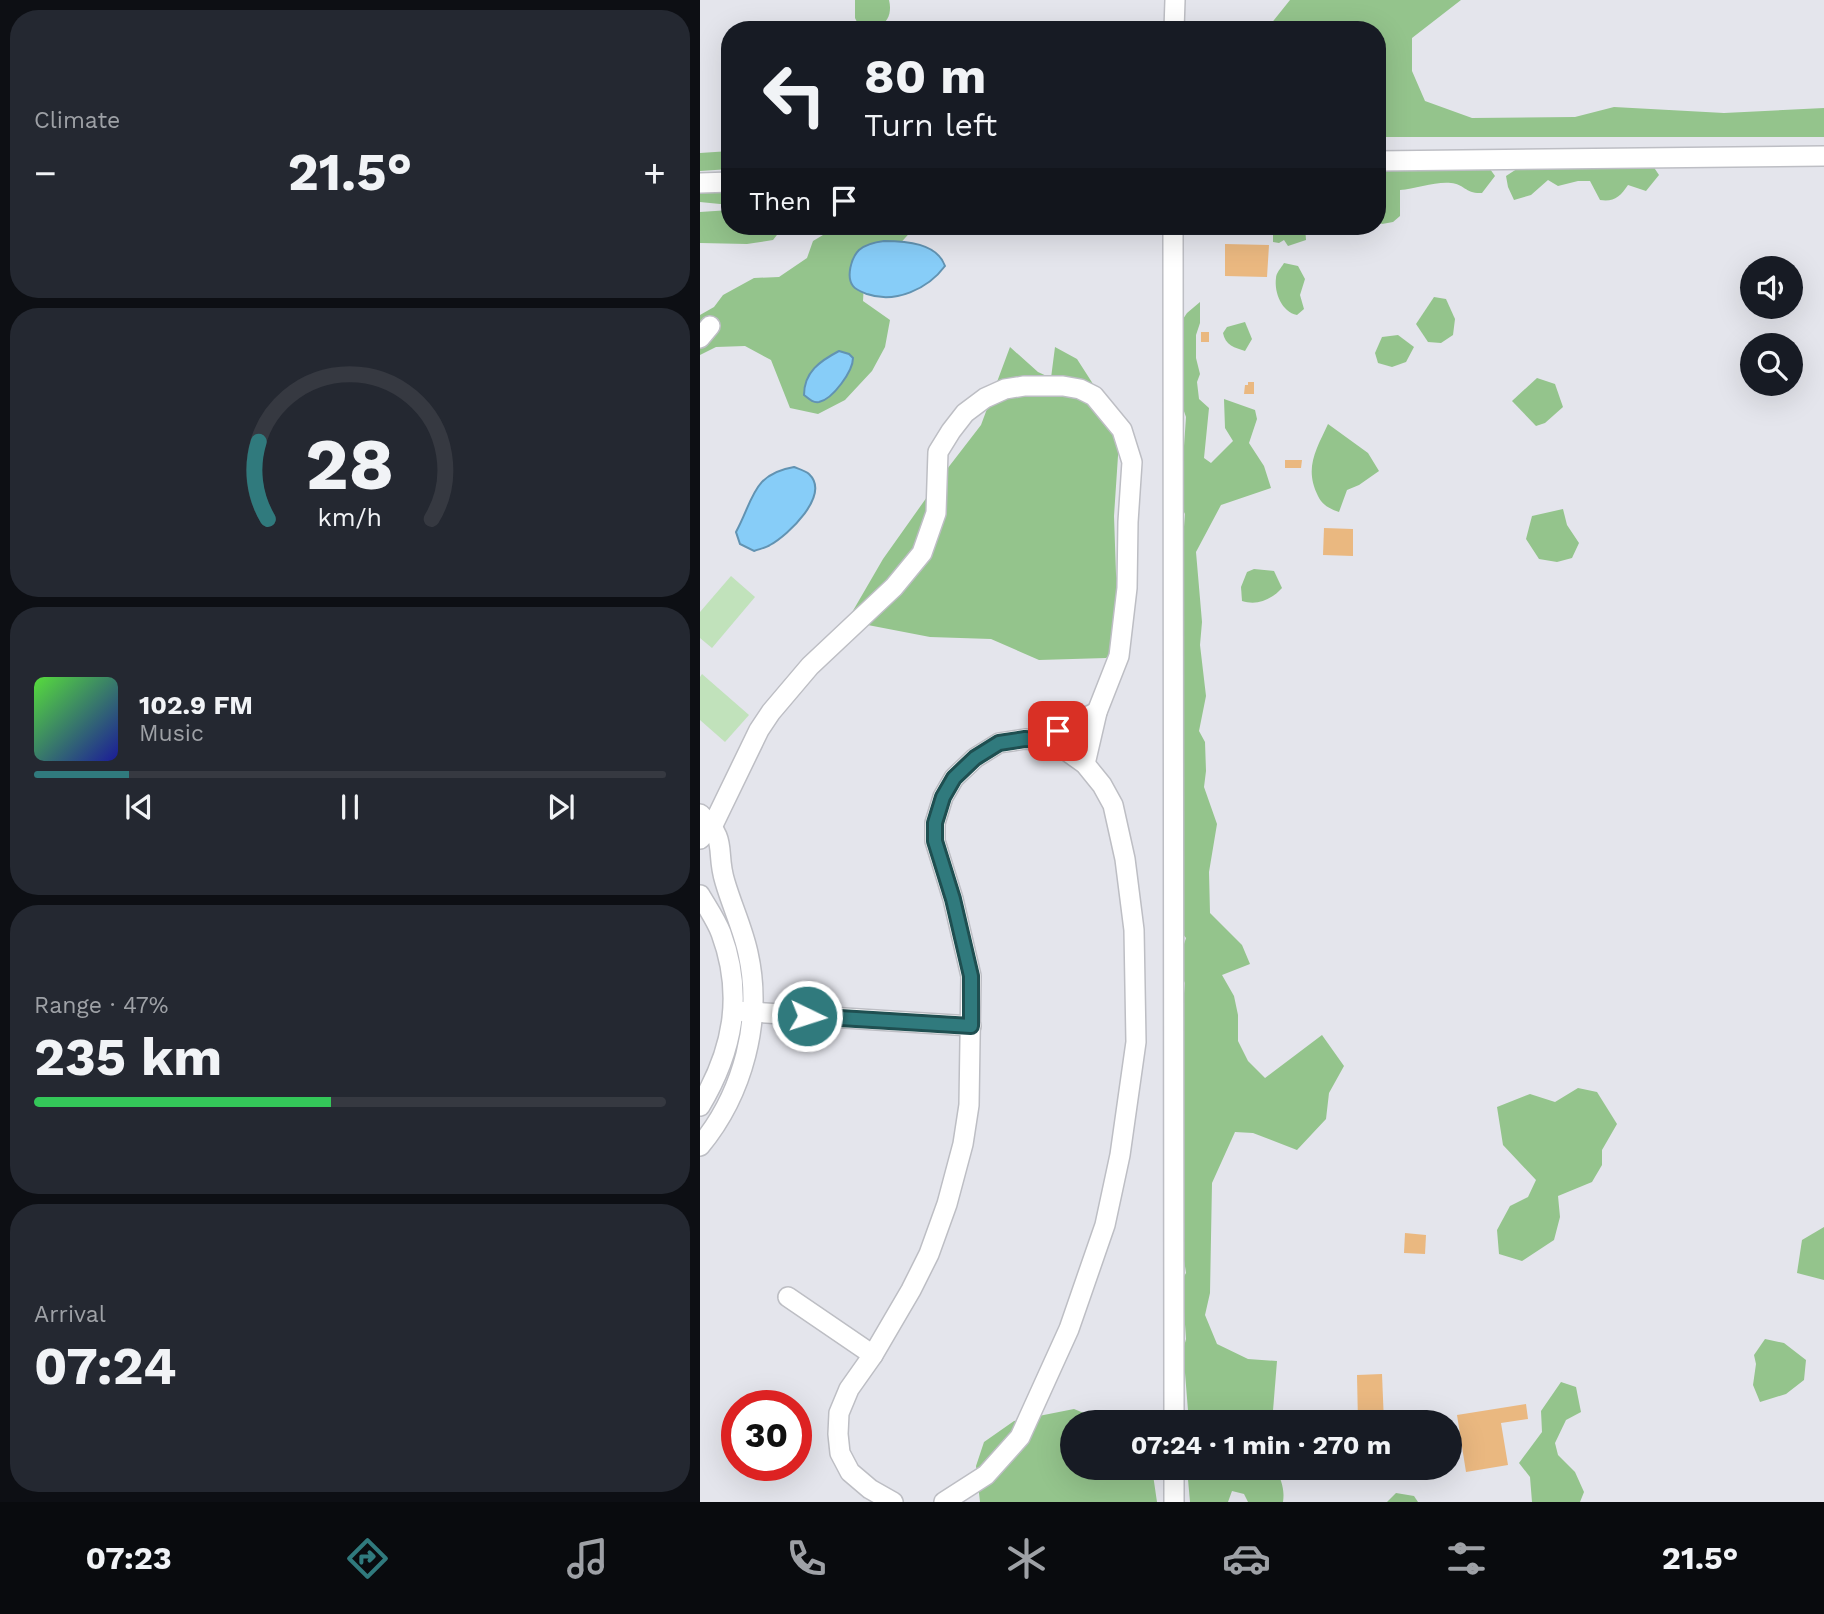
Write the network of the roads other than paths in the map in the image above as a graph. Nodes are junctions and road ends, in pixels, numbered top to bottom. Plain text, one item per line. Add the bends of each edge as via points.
1 (1175, 0) edge
2 (1174, 21) edge
3 (1824, 156) edge
4 (1386, 162) edge
5 (721, 182) edge
6 (700, 183) edge
7 (1173, 235) edge
8 (1097, 712) junction
9 (1038, 740) junction
10 (1086, 764) junction
11 (703, 821) edge
12 (700, 895) edge
13 (743, 1012) junction
14 (971, 1026) junction
15 (700, 1106) edge
16 (700, 1146) edge
17 (788, 1297) dead end
18 (873, 1355) junction
19 (1174, 1410) edge
20 (1174, 1480) edge
21 (893, 1502) edge
22 (944, 1502) edge
23 (1174, 1502) edge

1 - 2 street
3 - 4 street
5 - 6 street
7 - 19 street
8 - 9 street
8 - 10 street
8 - 11 street via 1119,656 1132,462 1122,430 1094,397 1080,388 1005,389 965,413 938,452 936,513 922,552 894,587 810,666 771,712
9 - 10 street
9 - 14 street via 999,743 975,758 954,778 935,823 935,841 971,976
10 - 22 street via 1113,805 1134,930 1136,1042 1120,1155 1105,1225 1069,1329 1020,1437 986,1475
11 - 13 street via 720,839 724,880 748,953 752,977
12 - 13 street via 720,931
13 - 14 street
13 - 15 street
13 - 16 street via 748,1046 740,1076 719,1120
14 - 18 street via 969,1105 947,1204 929,1254
17 - 18 street
18 - 21 street via 849,1389 839,1413 840,1453 850,1472
20 - 23 street

